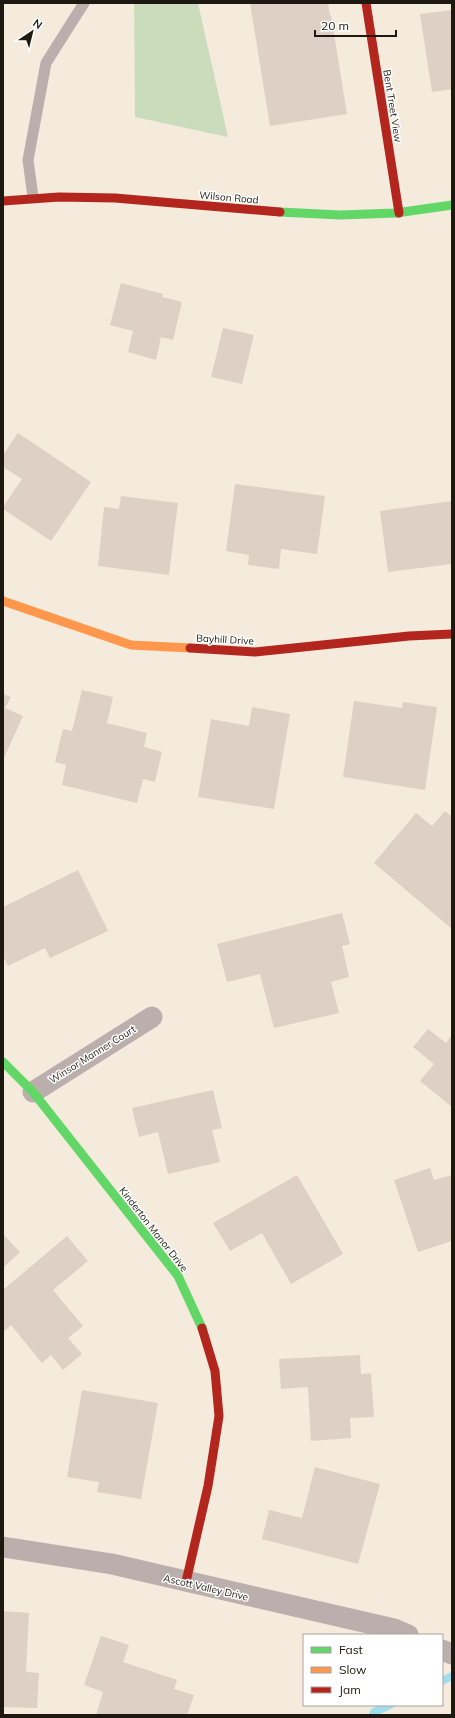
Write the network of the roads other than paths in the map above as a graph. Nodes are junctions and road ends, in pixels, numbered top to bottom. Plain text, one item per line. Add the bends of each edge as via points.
1 (84, 3) edge
2 (366, 3) edge
3 (33, 197) junction
4 (3, 201) edge
5 (452, 205) edge
6 (399, 212) junction
7 (3, 601) edge
8 (452, 634) edge
9 (152, 1017) dead end
10 (3, 1062) edge
11 (33, 1092) junction
12 (3, 1547) edge
13 (186, 1582) junction
14 (406, 1634) edge

1 - 3 lane via 46,63 28,160
2 - 6 street, Bent Treet View
3 - 4 street, Wilson Road
3 - 6 street, Wilson Road via 109,198 247,210 362,216
5 - 6 street, Wilson Road
7 - 8 street, Bayhill Drive via 131,645 256,652
9 - 11 street, Winsor Manner Court
10 - 11 street, Kinderton Manor Drive
11 - 13 street, Kinderton Manor Drive via 178,1276 203,1330 215,1371 219,1416 208,1486
12 - 13 street, Ascott Valley Drive via 112,1564
13 - 14 street, Ascott Valley Drive via 394,1629

